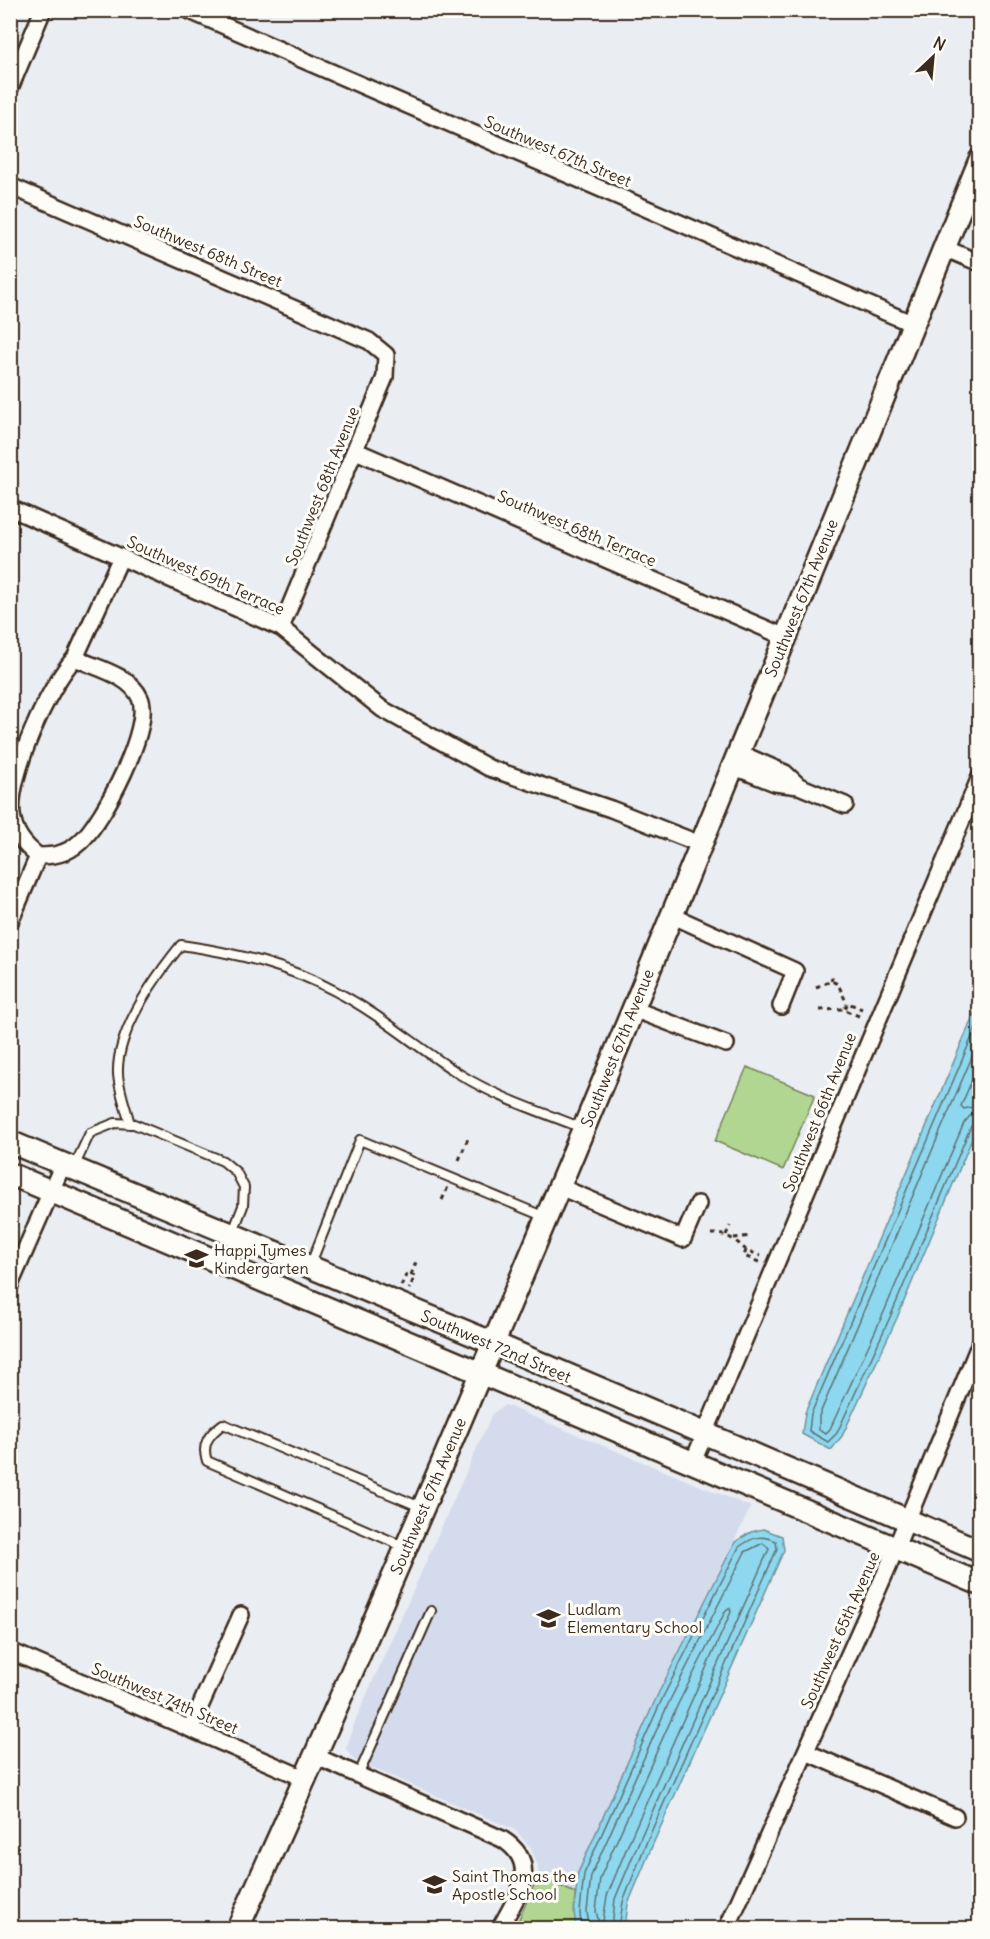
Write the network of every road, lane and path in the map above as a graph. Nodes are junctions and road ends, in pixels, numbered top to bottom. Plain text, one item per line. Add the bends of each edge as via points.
1 (43, 10) edge
2 (188, 10) edge
3 (10, 88) edge
4 (980, 160) edge
5 (10, 186) edge
6 (944, 248) junction
7 (980, 263) edge
8 (913, 324) junction
9 (386, 356) joint
10 (356, 452) junction
11 (10, 508) edge
12 (121, 557) junction
13 (281, 628) junction
14 (785, 637) junction
15 (75, 658) junction
16 (734, 759) junction
17 (980, 777) edge
18 (845, 805) dead end
19 (700, 844) junction
20 (38, 856) junction
21 (671, 915) junction
22 (10, 921) edge
23 (833, 975) dead end
24 (831, 981) junction
25 (816, 987) dead end
26 (781, 1006) dead end
27 (846, 1007) junction
28 (633, 1009) junction
29 (862, 1009) dead end
30 (820, 1010) dead end
31 (859, 1016) dead end
32 (726, 1044) dead end
33 (130, 1124) junction
34 (584, 1129) junction
35 (469, 1136) dead end
36 (10, 1142) edge
37 (459, 1160) dead end
38 (68, 1166) junction
39 (10, 1174) edge
40 (448, 1186) dead end
41 (560, 1187) junction
42 (52, 1191) junction
43 (442, 1200) dead end
44 (699, 1204) dead end
45 (547, 1217) junction
46 (730, 1226) dead end
47 (711, 1234) dead end
48 (232, 1235) junction
49 (726, 1235) junction
50 (751, 1236) dead end
51 (732, 1238) junction
52 (746, 1250) junction
53 (762, 1256) dead end
54 (416, 1262) dead end
55 (759, 1263) dead end
56 (309, 1267) junction
57 (411, 1275) junction
58 (10, 1285) edge
59 (401, 1287) dead end
60 (409, 1290) dead end
61 (980, 1342) edge
62 (493, 1344) junction
63 (482, 1371) junction
64 (704, 1436) junction
65 (693, 1462) junction
66 (423, 1508) junction
67 (906, 1520) junction
68 (406, 1547) junction
69 (895, 1548) junction
70 (980, 1551) edge
71 (980, 1584) edge
72 (431, 1611) dead end
73 (241, 1615) dead end
74 (10, 1651) edge
75 (190, 1729) junction
76 (806, 1752) junction
77 (315, 1756) junction
78 (358, 1776) junction
79 (306, 1779) junction
80 (955, 1817) dead end
81 (238, 1929) edge
82 (500, 1929) edge
83 (727, 1929) edge

1 - 3 street
2 - 8 street, Southwest 67th Street
4 - 6 main road, Southwest 67th Avenue
5 - 9 street, Southwest 68th Street via 369,341
6 - 7 street
6 - 8 main road, Southwest 67th Avenue
8 - 14 main road, Southwest 67th Avenue
9 - 10 street, Southwest 68th Avenue via 386,378
10 - 13 street, Southwest 68th Avenue
10 - 14 street, Southwest 68th Terrace
11 - 12 street, Southwest 69th Terrace
12 - 13 street, Southwest 69th Terrace
12 - 15 street
13 - 19 street, Southwest 69th Terrace via 382,709 452,750 501,773 611,809
14 - 16 main road, Southwest 67th Avenue
15 - 20 street via 50,693 14,784 11,802 15,826 20,838
15 - 20 street via 131,685 141,699 142,722 113,795 90,833 64,853
16 - 18 street via 786,773 799,786
16 - 19 main road, Southwest 67th Avenue
17 - 64 street, Southwest 66th Avenue
19 - 21 main road, Southwest 67th Avenue
20 - 22 street
21 - 26 street via 795,970
21 - 28 main road, Southwest 67th Avenue
23 - 24 path
24 - 25 path
24 - 27 path via 838,984
27 - 29 path
27 - 30 path
27 - 31 path
28 - 32 street
28 - 34 main road, Southwest 67th Avenue
33 - 34 lane via 118,1074 122,1046 149,984 181,945 269,962 321,984 463,1076
33 - 38 lane via 115,1123 90,1133
33 - 48 lane via 223,1161 236,1172 244,1187 243,1206
34 - 41 main road, Southwest 67th Avenue
35 - 37 path
36 - 38 main road, Southwest 72nd Street
38 - 42 street
38 - 48 main road, Southwest 72nd Street
39 - 42 main road, Southwest 72nd Street
40 - 43 path
41 - 44 street via 683,1239
41 - 45 main road, Southwest 67th Avenue
42 - 58 street
42 - 63 main road, Southwest 72nd Street
45 - 56 lane via 360,1140
45 - 62 main road, Southwest 67th Avenue
46 - 49 path
47 - 49 path
48 - 56 main road, Southwest 72nd Street
49 - 51 path
50 - 51 path
51 - 52 path
52 - 53 path
52 - 55 path via 744,1257
54 - 57 path
56 - 62 main road, Southwest 72nd Street
57 - 59 path via 407,1273
57 - 60 path via 415,1276
61 - 67 street, Southwest 65th Avenue
62 - 63 main road, Southwest 67th Avenue
62 - 64 main road, Southwest 72nd Street
63 - 65 main road, Southwest 72nd Street
63 - 66 main road, Southwest 67th Avenue
64 - 65 street, Southwest 66th Avenue
64 - 67 main road, Southwest 72nd Street
65 - 69 main road, Southwest 72nd Street
66 - 68 main road, Southwest 67th Avenue
66 - 68 lane via 223,1424 210,1434 204,1451 207,1461
67 - 69 street, Southwest 65th Avenue
67 - 70 main road, Southwest 72nd Street
68 - 77 main road, Southwest 67th Avenue
69 - 71 main road, Southwest 72nd Street
69 - 76 street, Southwest 65th Avenue
72 - 78 lane
73 - 75 street
74 - 75 street, Southwest 74th Street
75 - 79 street, Southwest 74th Street
76 - 80 street
76 - 83 street, Southwest 65th Avenue
77 - 78 street
77 - 79 main road, Southwest 67th Avenue
78 - 82 street via 502,1839 517,1850 524,1863 522,1884
79 - 81 main road, Southwest 67th Avenue

